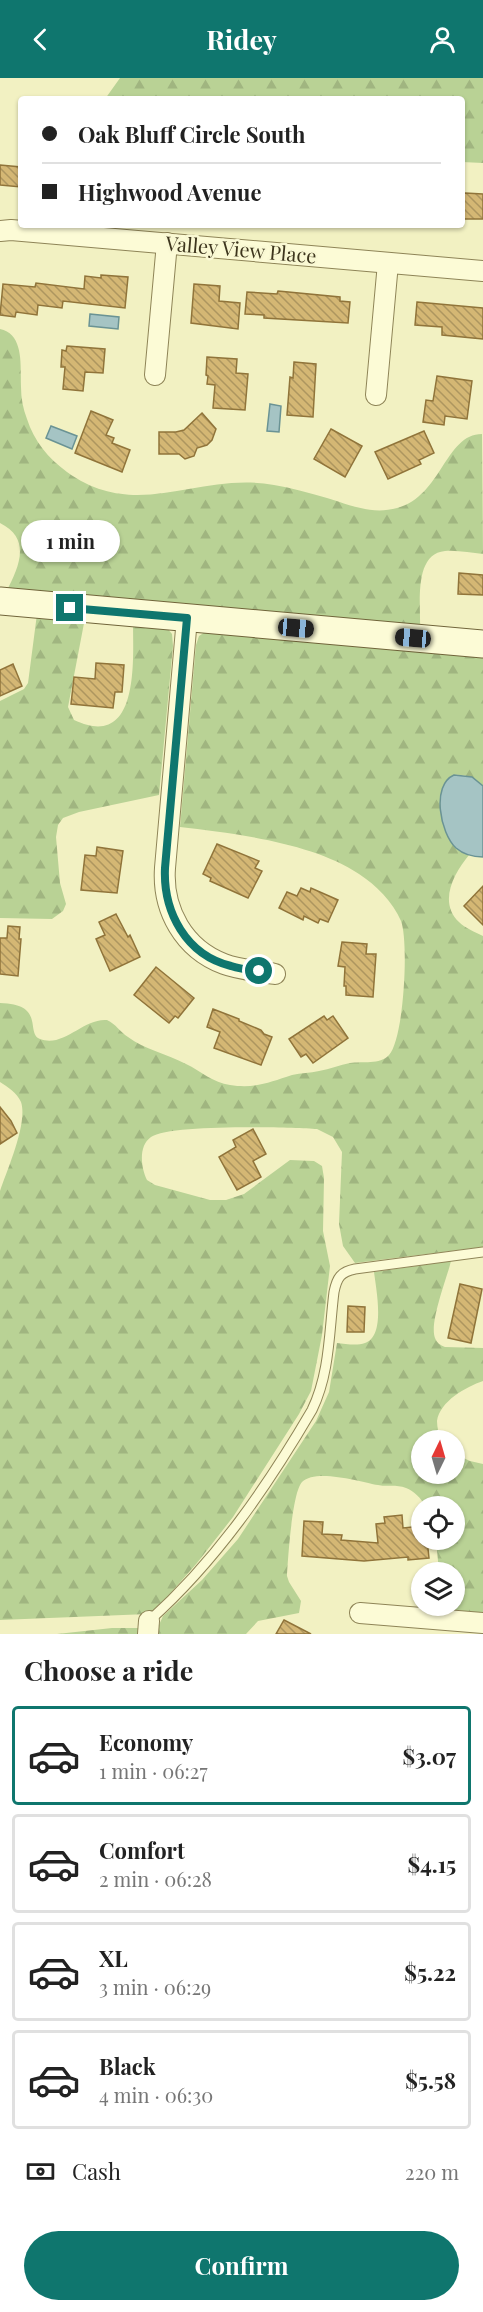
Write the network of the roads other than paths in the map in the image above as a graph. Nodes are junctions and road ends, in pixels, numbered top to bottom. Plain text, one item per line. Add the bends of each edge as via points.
1 (0, 231) edge
2 (167, 243) junction
3 (388, 263) junction
4 (483, 271) edge
5 (155, 375) dead end
6 (376, 395) dead end
7 (0, 601) edge
8 (187, 618) junction
9 (483, 644) edge
10 (275, 974) dead end
11 (483, 1252) edge
12 (360, 1612) dead end
13 (483, 1623) edge
14 (149, 1628) edge

1 - 2 street, Valley View Place
2 - 3 street, Valley View Place
2 - 5 street
3 - 4 street, Valley View Place
3 - 6 street
7 - 8 street
8 - 9 street
8 - 10 street via 165,868 167,901 179,929 203,953 231,966
11 - 14 lane via 341,1274 334,1292 324,1376 312,1410 233,1531
12 - 13 street

